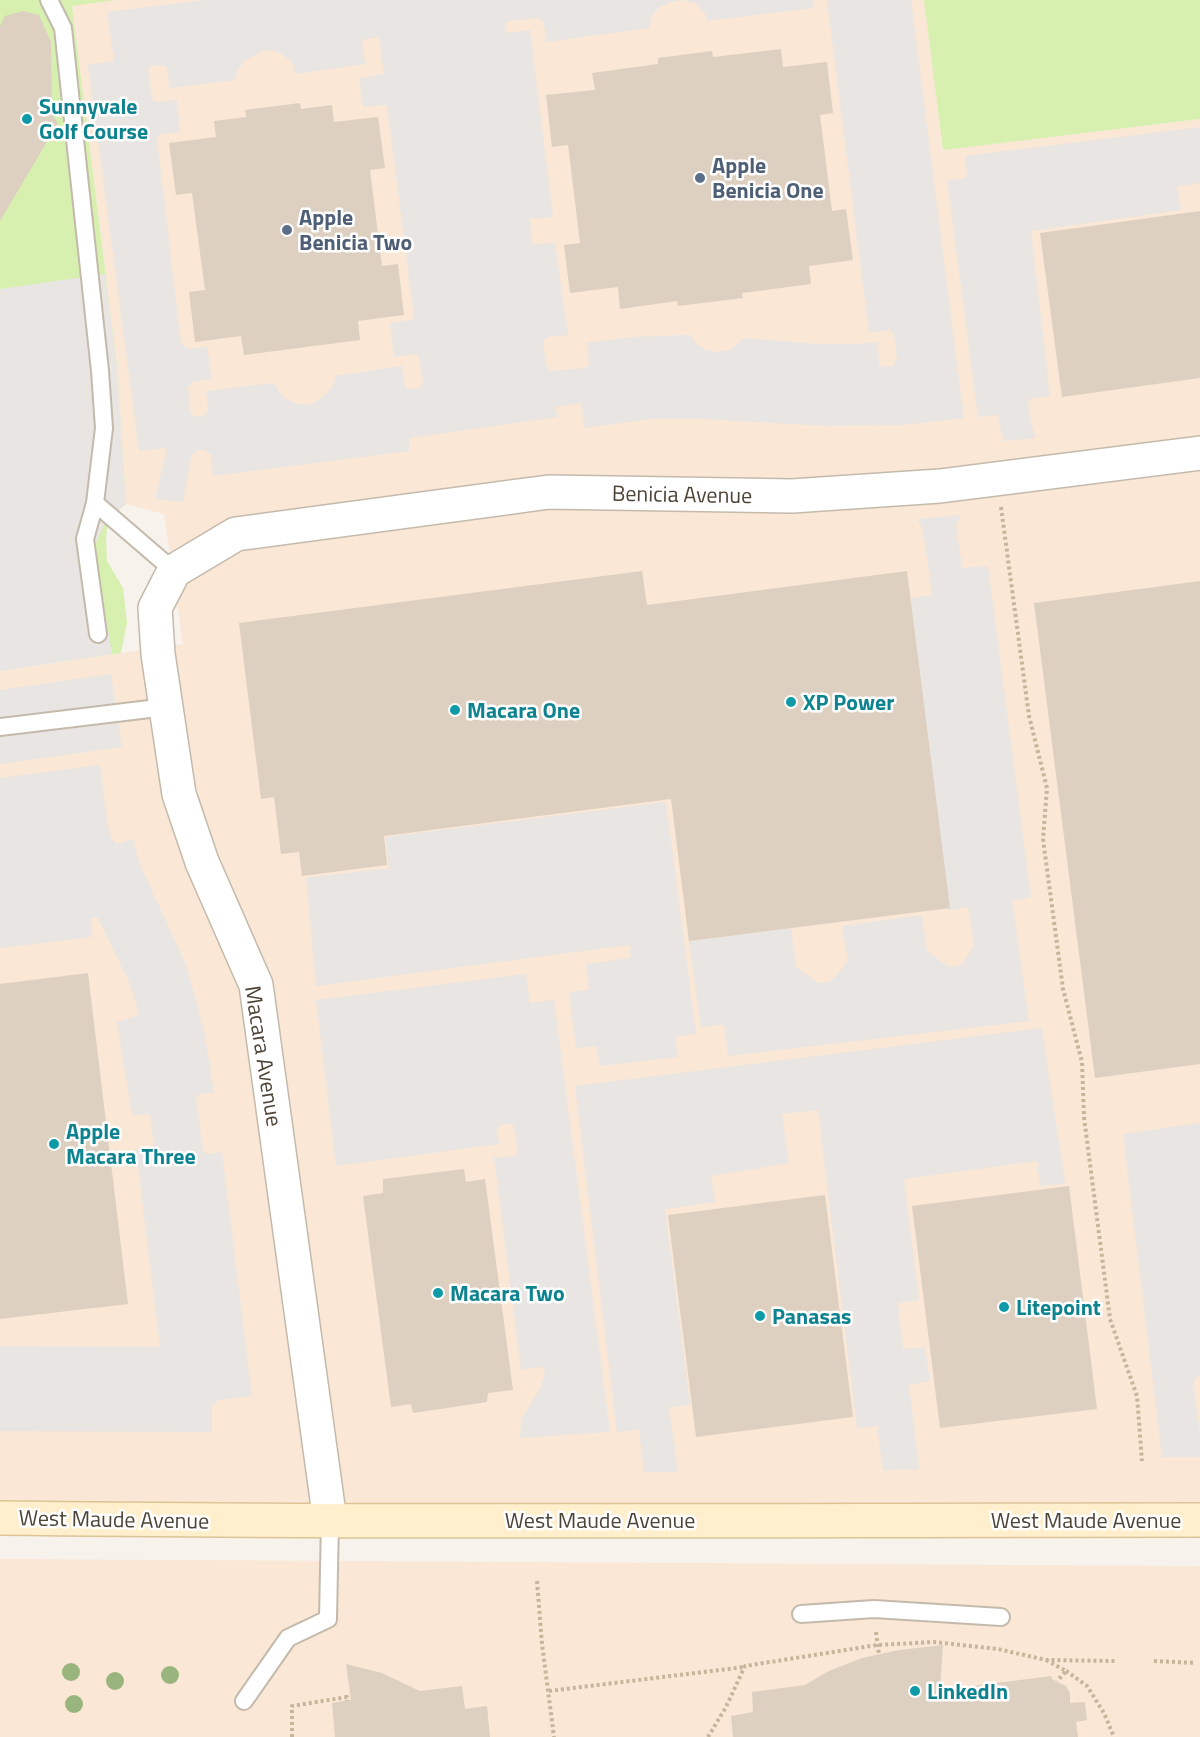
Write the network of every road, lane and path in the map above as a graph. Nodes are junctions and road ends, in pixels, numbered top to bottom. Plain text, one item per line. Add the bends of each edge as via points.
1 (49, 0) edge
2 (1200, 453) edge
3 (95, 503) junction
4 (1001, 506) dead end
5 (174, 572) junction
6 (98, 633) dead end
7 (166, 707) junction
8 (0, 727) edge
9 (1143, 1461) dead end
10 (0, 1518) edge
11 (1200, 1520) edge
12 (330, 1521) junction
13 (537, 1581) dead end
14 (801, 1614) dead end
15 (1001, 1617) dead end
16 (875, 1626) dead end
17 (877, 1645) junction
18 (879, 1654) dead end
19 (1046, 1660) junction
20 (1115, 1661) dead end
21 (1154, 1661) dead end
22 (1196, 1663) dead end
23 (745, 1666) junction
24 (1066, 1671) junction
25 (1057, 1681) dead end
26 (549, 1691) junction
27 (244, 1701) dead end
28 (347, 1701) dead end
29 (292, 1737) edge
30 (554, 1737) edge
31 (708, 1737) edge
32 (1114, 1737) edge

1 - 3 lane via 63,28 100,370 104,428
2 - 5 street, Benicia Avenue via 940,486 792,496 549,492 236,534
3 - 5 lane
3 - 6 lane via 85,539
4 - 9 path via 1029,716 1047,788 1043,839 1063,989 1082,1062 1084,1117 1110,1319 1137,1396
5 - 7 street, Macara Avenue via 155,608
7 - 8 lane
7 - 12 street, Macara Avenue via 178,794 202,862 256,986
10 - 12 main road, West Maude Avenue
11 - 12 main road, West Maude Avenue
12 - 27 lane via 328,1619 288,1638
13 - 26 path
14 - 15 lane via 874,1609
16 - 17 path
17 - 18 path
17 - 19 path via 934,1642 998,1648
17 - 23 path
19 - 20 path
19 - 24 path
21 - 22 path
23 - 26 path
23 - 31 path
24 - 25 path
24 - 32 path via 1087,1686
26 - 30 path
28 - 29 path via 347,1697 292,1706

